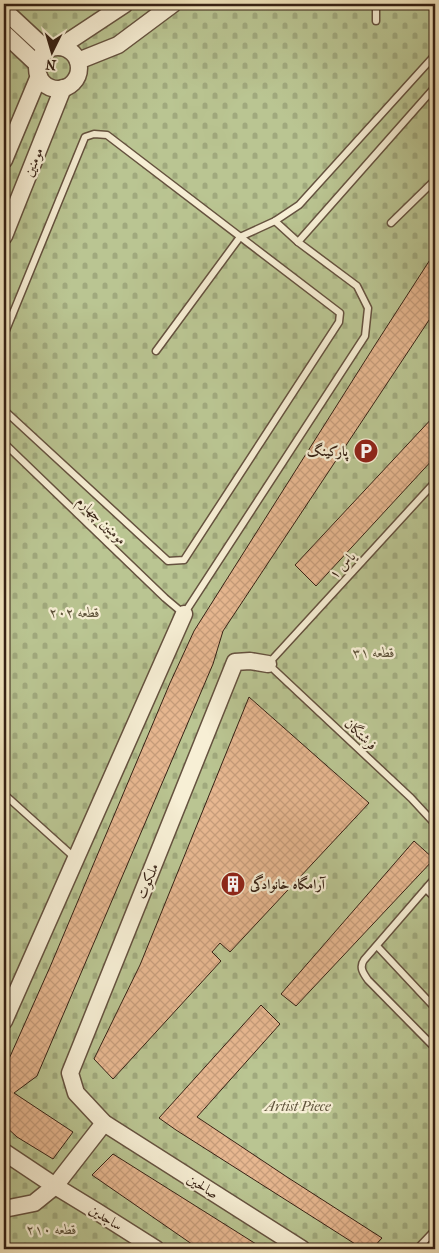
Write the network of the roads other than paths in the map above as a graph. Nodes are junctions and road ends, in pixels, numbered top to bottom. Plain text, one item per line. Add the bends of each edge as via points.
1 (125, 4) edge
2 (173, 4) edge
3 (376, 4) edge
4 (4, 10) edge
5 (102, 20) junction
6 (376, 21) dead end
7 (4, 33) edge
8 (118, 44) junction
9 (54, 49) junction
10 (435, 54) edge
11 (78, 61) junction
12 (38, 70) junction
13 (435, 87) edge
14 (63, 88) junction
15 (4, 160) edge
16 (435, 180) edge
17 (275, 221) junction
18 (391, 223) dead end
19 (4, 236) edge
20 (240, 237) junction
21 (298, 242) junction
22 (4, 335) edge
23 (156, 351) dead end
24 (4, 410) edge
25 (4, 443) edge
26 (435, 482) edge
27 (184, 614) junction
28 (268, 664) junction
29 (4, 794) edge
30 (435, 824) edge
31 (76, 859) junction
32 (435, 878) edge
33 (426, 889) junction
34 (435, 898) edge
35 (377, 946) junction
36 (435, 1008) edge
37 (4, 1021) edge
38 (435, 1037) edge
39 (430, 1043) junction
40 (435, 1048) edge
41 (104, 1123) junction
42 (4, 1152) edge
43 (55, 1186) junction
44 (4, 1209) edge
45 (435, 1230) edge
46 (156, 1249) edge
47 (302, 1249) edge
48 (417, 1249) edge

1 - 5 street
2 - 8 street
3 - 6 lane
4 - 9 street
5 - 8 street
5 - 9 street
7 - 12 street
8 - 11 street
9 - 11 street via 71,52
9 - 12 street via 41,56
10 - 17 lane via 299,205
11 - 14 street via 76,78
12 - 14 street via 46,85
12 - 15 street, مومنین
13 - 21 lane
14 - 19 street, مومنین
16 - 18 lane
17 - 20 lane
17 - 21 lane
20 - 22 lane via 107,135 94,134 85,138
20 - 23 lane
20 - 24 lane via 340,313 340,322 184,560 168,561
21 - 27 lane via 356,286 368,308 365,336
25 - 27 lane, مومنین چهارم
26 - 28 lane, یاس ۱
27 - 31 street
28 - 30 lane, فرشتگان
28 - 41 street, ملکوت via 235,662 70,1073 76,1093
29 - 31 lane
31 - 37 street
32 - 33 lane
33 - 34 lane
33 - 35 lane
35 - 36 lane
35 - 39 lane via 361,964 365,976
38 - 39 lane
39 - 40 lane
41 - 43 street
41 - 47 street, صالحین
42 - 43 street, ساجدین
43 - 44 street via 34,1203
43 - 46 street, ساجدین
45 - 48 lane

